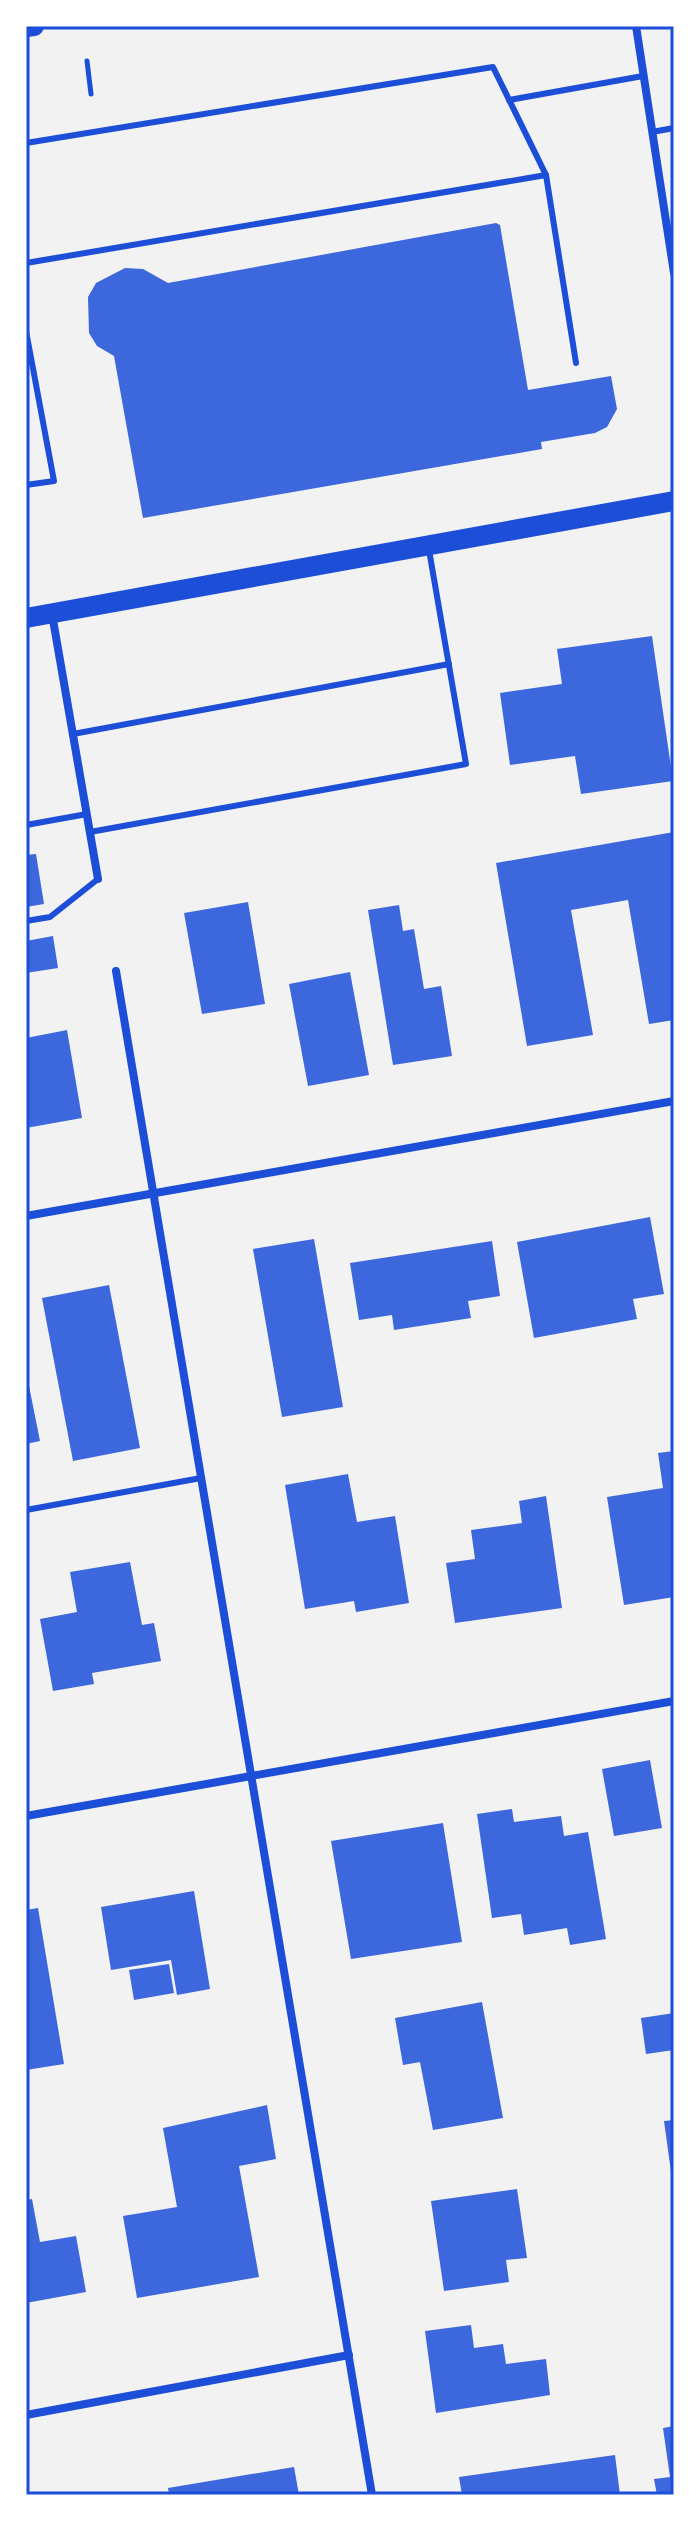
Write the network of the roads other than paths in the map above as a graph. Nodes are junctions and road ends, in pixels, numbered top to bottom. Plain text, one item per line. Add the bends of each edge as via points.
1 (34, 26) edge
2 (636, 26) edge
3 (26, 27) edge
4 (643, 76) junction
5 (509, 100) junction
6 (674, 128) edge
7 (652, 132) junction
8 (26, 143) edge
9 (546, 175) junction
10 (674, 199) edge
11 (663, 201) junction
12 (26, 263) edge
13 (674, 273) edge
14 (26, 331) edge
15 (576, 363) dead end
16 (26, 485) edge
17 (674, 501) edge
18 (428, 545) junction
19 (52, 613) junction
20 (26, 618) edge
21 (449, 664) junction
22 (73, 734) junction
23 (87, 814) junction
24 (26, 825) edge
25 (90, 832) junction
26 (98, 879) joint
27 (26, 921) edge
28 (116, 971) dead end
29 (674, 1101) edge
30 (152, 1194) junction
31 (26, 1216) edge
32 (201, 1478) junction
33 (26, 1510) edge
34 (674, 1701) edge
35 (251, 1774) junction
36 (26, 1816) edge
37 (349, 2355) junction
38 (26, 2415) edge
39 (372, 2495) edge

1 - 3 main road
2 - 4 street
4 - 5 lane
4 - 7 street
5 - 8 lane via 493,67
5 - 9 lane
6 - 7 lane
7 - 11 street
9 - 12 lane
9 - 15 lane
10 - 11 lane
11 - 13 street
14 - 16 lane via 54,481
17 - 18 main road
18 - 19 main road
18 - 21 lane
19 - 20 main road
19 - 22 street
21 - 22 lane
21 - 25 lane via 466,764
22 - 23 street
23 - 24 lane
23 - 25 street
25 - 26 street
26 - 27 lane via 50,917
28 - 30 street
29 - 30 street
30 - 31 street
30 - 32 street
32 - 33 lane
32 - 35 street
34 - 35 street
35 - 36 street
35 - 37 street
37 - 38 street
37 - 39 street

